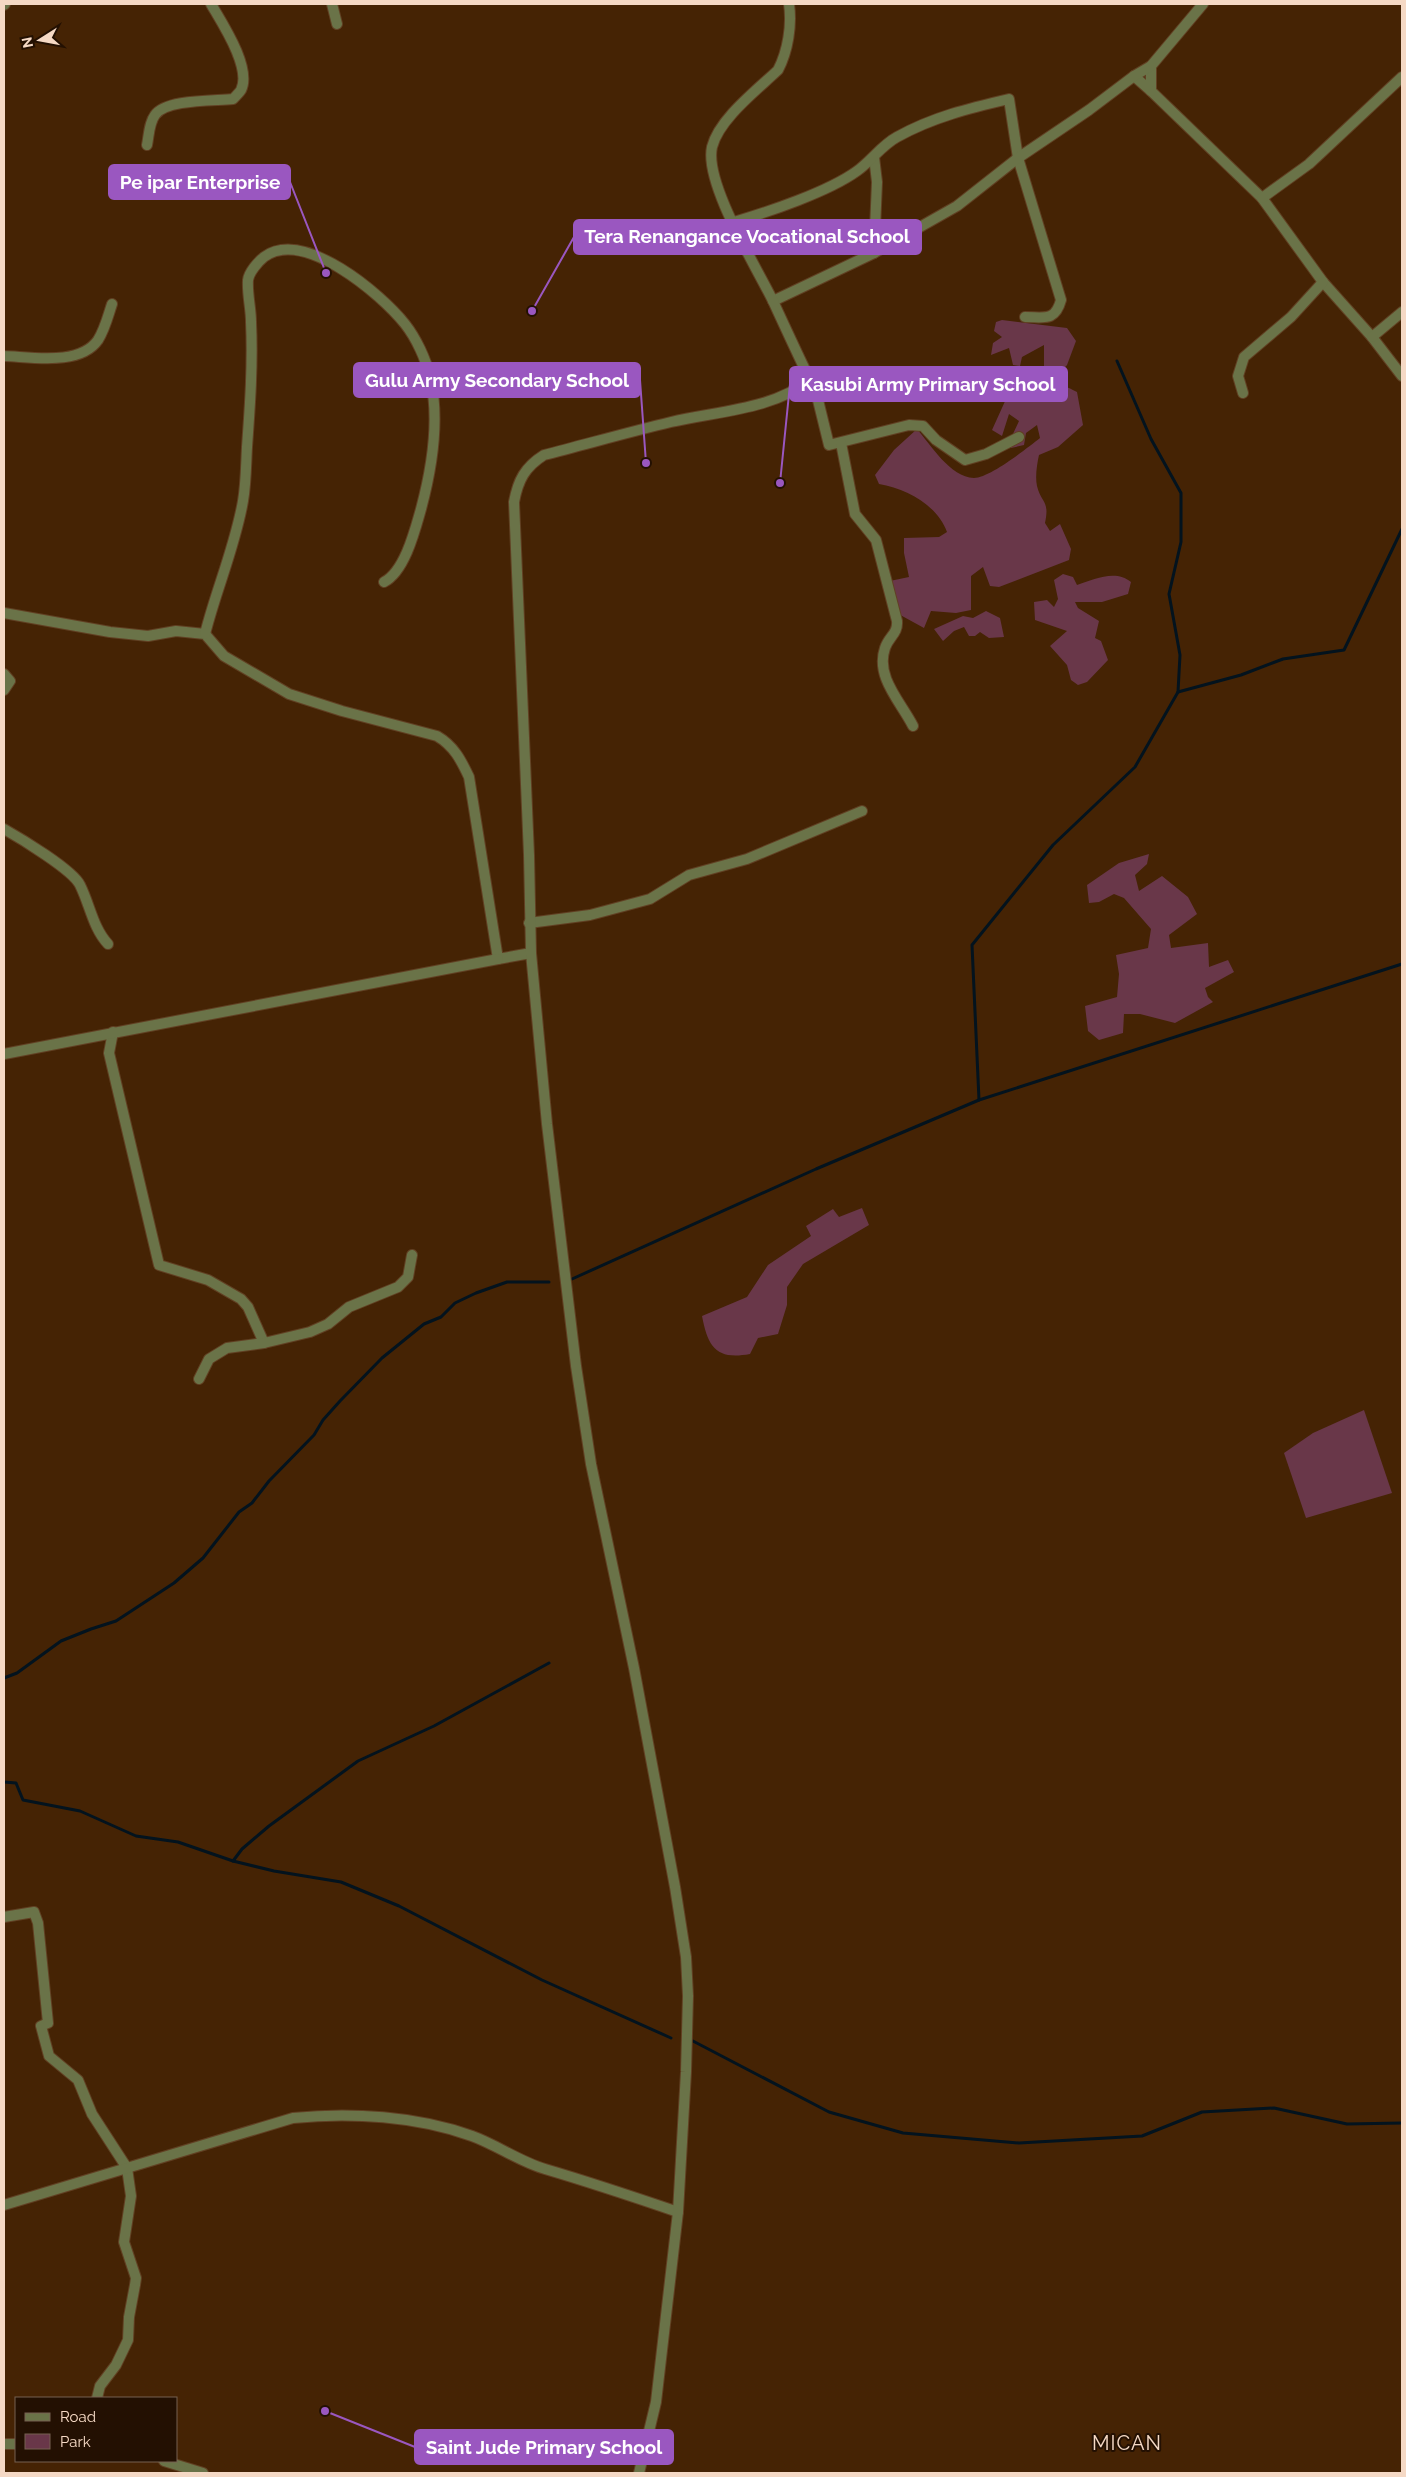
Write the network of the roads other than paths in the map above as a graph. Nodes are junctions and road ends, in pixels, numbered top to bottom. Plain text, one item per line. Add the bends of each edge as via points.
1 (211, 4) edge
2 (332, 4) edge
3 (789, 4) edge
4 (1203, 4) edge
5 (337, 24) dead end
6 (1151, 66) junction
7 (1134, 76) junction
8 (1402, 76) edge
9 (1151, 91) junction
10 (147, 145) dead end
11 (874, 157) junction
12 (1018, 158) junction
13 (1262, 198) junction
14 (734, 222) junction
15 (874, 253) junction
16 (1323, 282) junction
17 (773, 301) junction
18 (112, 304) dead end
19 (1402, 312) edge
20 (1024, 317) dead end
21 (1372, 337) junction
22 (4, 356) edge
23 (1402, 376) edge
24 (810, 380) junction
25 (1243, 393) dead end
26 (1019, 437) dead end
27 (841, 443) junction
28 (384, 582) dead end
29 (4, 614) edge
30 (205, 634) junction
31 (4, 674) edge
32 (4, 690) edge
33 (913, 726) dead end
34 (862, 811) dead end
35 (4, 829) edge
36 (529, 923) junction
37 (108, 944) dead end
38 (531, 953) junction
39 (498, 959) junction
40 (112, 1032) junction
41 (4, 1054) edge
42 (412, 1255) dead end
43 (264, 1342) junction
44 (199, 1379) dead end
45 (4, 1918) edge
46 (127, 2168) junction
47 (4, 2205) edge
48 (678, 2212) junction
49 (97, 2397) edge
50 (167, 2462) edge
51 (203, 2473) edge
52 (638, 2473) edge

1 - 10 street via 238,53 243,80 241,90 233,99 180,103 163,108 155,114
2 - 5 street
3 - 14 street via 790,20 783,61 778,70 727,120 712,148 712,169
4 - 6 street
6 - 7 street
6 - 9 street
7 - 9 street
7 - 12 street
8 - 13 street via 1309,164
9 - 13 street
11 - 12 street via 892,140 938,118 1009,99
11 - 14 street via 856,172 827,187
11 - 15 street via 877,182
12 - 15 street via 958,206
12 - 20 street via 1061,300 1058,312 1051,317
13 - 16 street
14 - 17 street
15 - 17 street
16 - 21 street
16 - 25 street via 1292,317 1244,357 1238,376
17 - 24 street
18 - 22 street via 97,341 87,349 66,359
19 - 21 street
21 - 23 street
24 - 27 street via 829,445
24 - 36 street via 796,391 777,399 544,455 524,472 514,502
26 - 27 street via 986,454 965,460 920,425
27 - 33 street via 855,514 876,540 896,621 895,634 885,647 883,672
28 - 30 street via 391,578 412,542 424,498 434,440 430,377 421,352 405,324 363,283 311,254 287,249 271,252 258,262 248,278 251,398 243,500
29 - 30 street via 148,636 176,631
30 - 39 street via 224,656 289,694 437,736 452,746 469,777
31 - 32 street via 10,681
34 - 36 street via 747,859 689,876 650,899 590,915
35 - 37 street via 58,864 80,884 96,925
36 - 38 street
38 - 39 street
38 - 48 street via 544,1104 591,1464 634,1668 676,1887 686,1957 686,2072
39 - 40 street
40 - 41 street
40 - 43 street via 109,1053 159,1265 208,1280 241,1299
42 - 43 street via 408,1277 398,1287 349,1307 316,1329
43 - 44 street via 227,1348 208,1359
45 - 46 street via 34,1912 38,1923 48,2023 41,2026 45,2048 52,2059 78,2080 92,2114
46 - 47 street
46 - 48 street via 292,2118 396,2120 472,2136 544,2169
46 - 49 street via 130,2196 124,2242 136,2282 128,2340 100,2386
48 - 52 street via 656,2402
50 - 51 street

